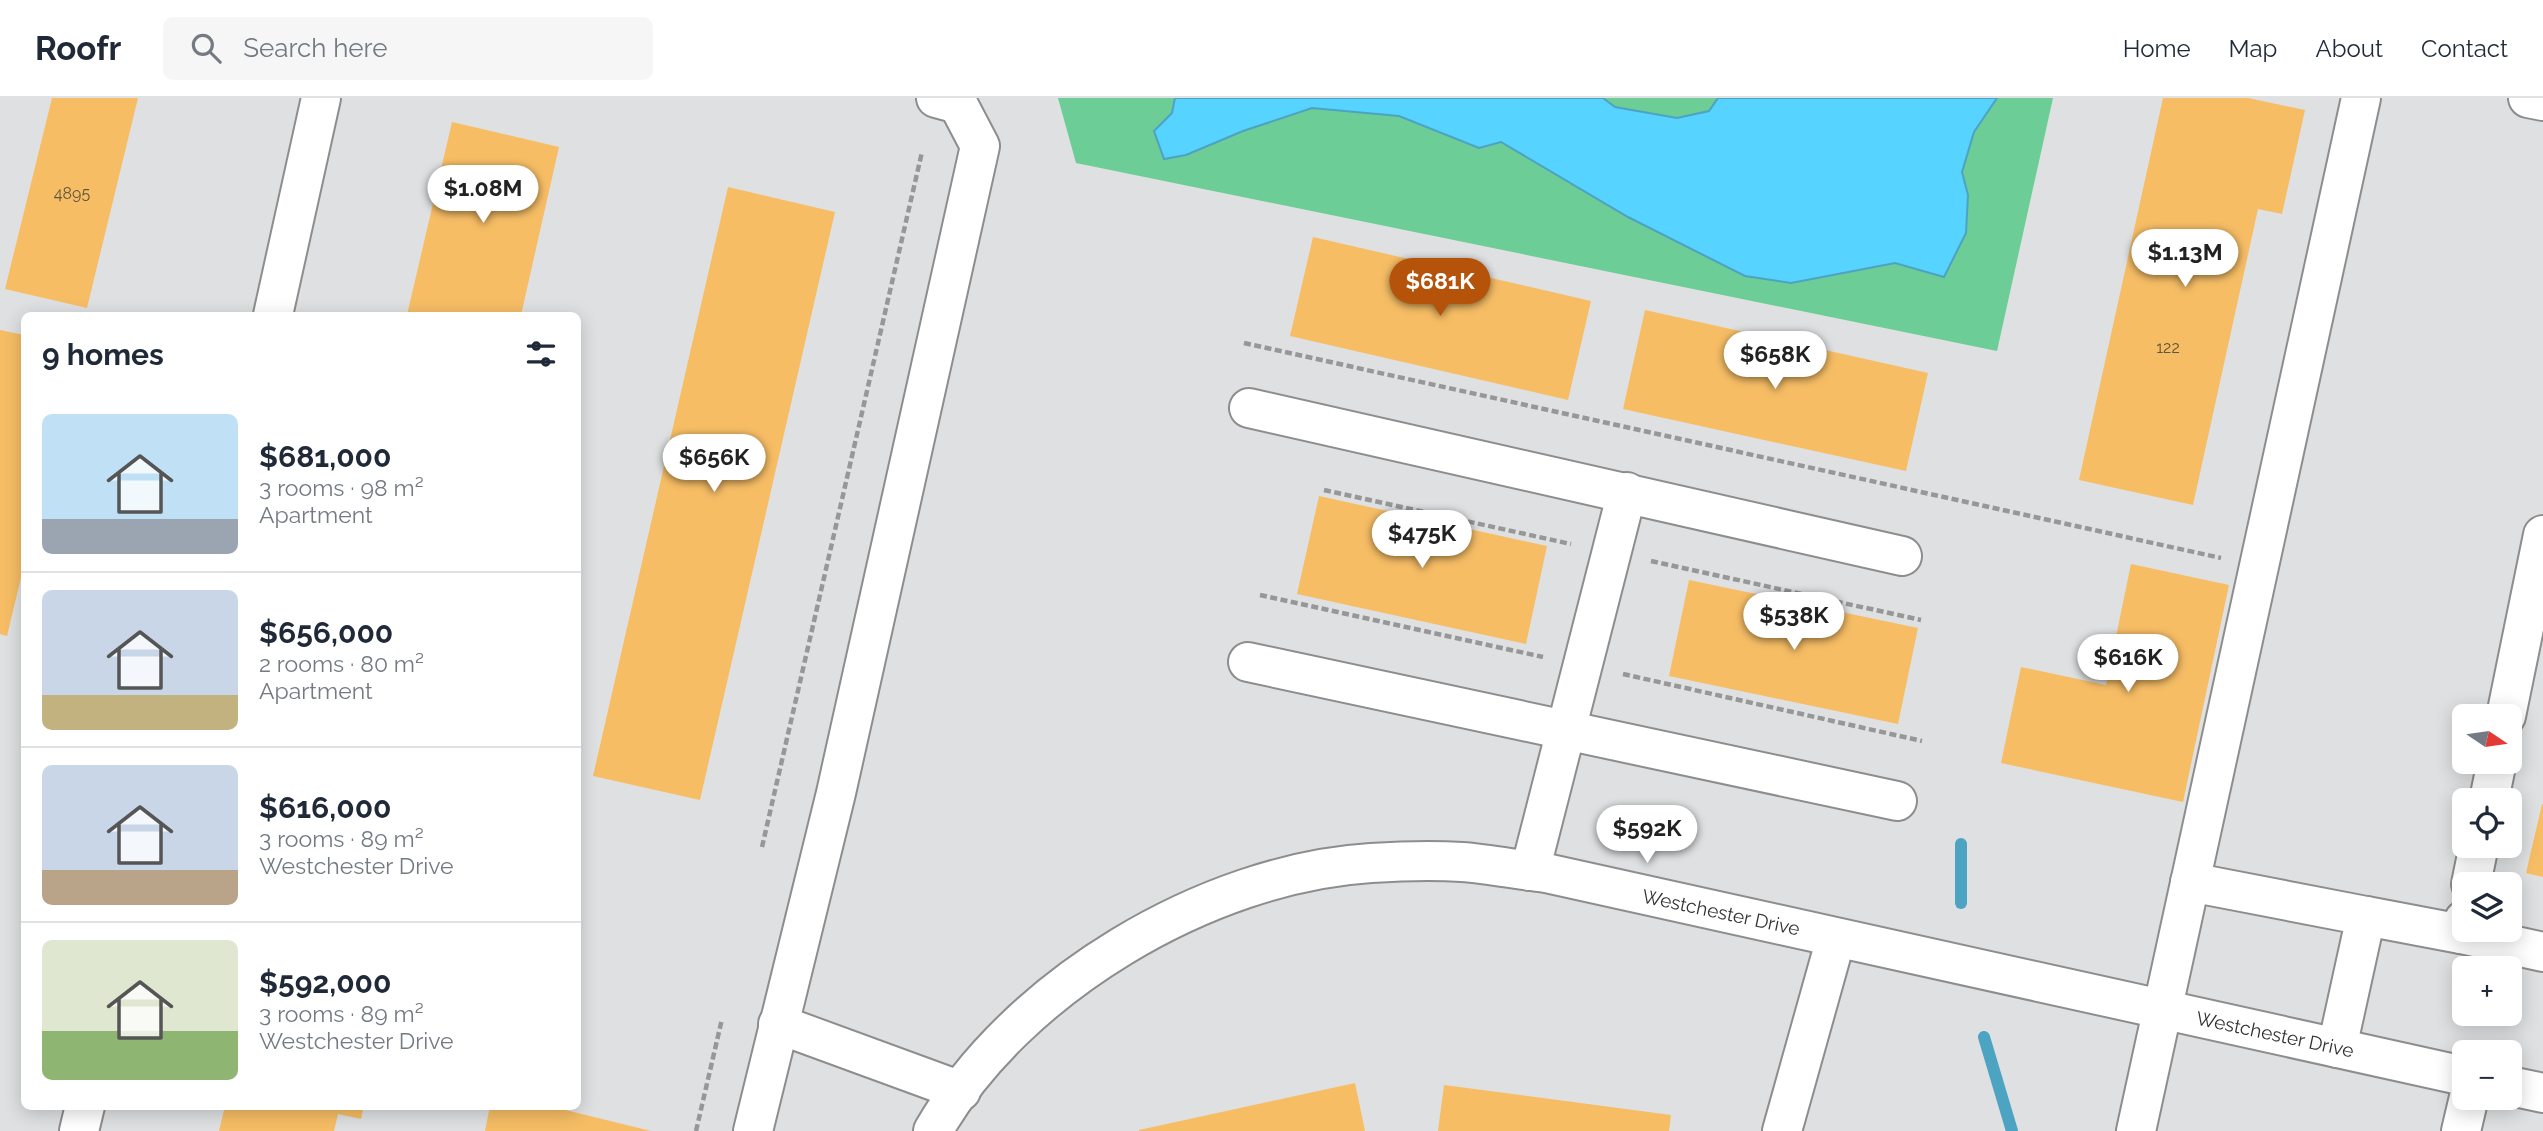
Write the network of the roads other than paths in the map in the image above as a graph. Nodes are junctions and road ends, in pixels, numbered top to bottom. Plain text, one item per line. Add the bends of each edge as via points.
1 (321, 98) edge
2 (936, 98) edge
3 (2361, 98) edge
4 (2528, 98) edge
5 (2543, 101) edge
6 (274, 312) edge
7 (1249, 408) dead end
8 (1627, 492) junction
9 (2543, 536) edge
10 (1902, 556) dead end
11 (1248, 662) dead end
12 (2508, 704) edge
13 (1566, 729) junction
14 (1897, 802) dead end
15 (1530, 871) junction
16 (2190, 882) junction
17 (2366, 916) junction
18 (2452, 926) edge
19 (1836, 938) junction
20 (2511, 942) edge
21 (2543, 952) edge
22 (2163, 1009) junction
23 (779, 1024) junction
24 (2337, 1048) junction
25 (2452, 1073) edge
26 (2522, 1089) edge
27 (961, 1091) junction
28 (2543, 1093) edge
29 (84, 1110) edge
30 (2466, 1110) edge
31 (79, 1131) edge
32 (753, 1131) edge
33 (933, 1131) edge
34 (1782, 1131) edge
35 (2136, 1131) edge
36 (2461, 1131) edge

1 - 6 street
2 - 23 street via 958,104 980,146 836,793
3 - 16 street
4 - 5 street
7 - 8 street
8 - 10 street
8 - 13 street
9 - 12 street
11 - 13 street
13 - 14 street
13 - 15 street
15 - 19 street, Westchester Drive
15 - 27 street, Westchester Drive via 1461,862 1370,863 1302,874 1231,894 1180,914 1070,980 1024,1019
16 - 17 street
16 - 22 street
17 - 18 street
17 - 24 street
19 - 22 street, Westchester Drive
19 - 34 street
20 - 21 street
22 - 24 street, Westchester Drive
22 - 35 street
23 - 27 street
23 - 32 street
24 - 25 street, Westchester Drive
26 - 28 street
27 - 33 street, Westchester Drive
29 - 31 street
30 - 36 street

